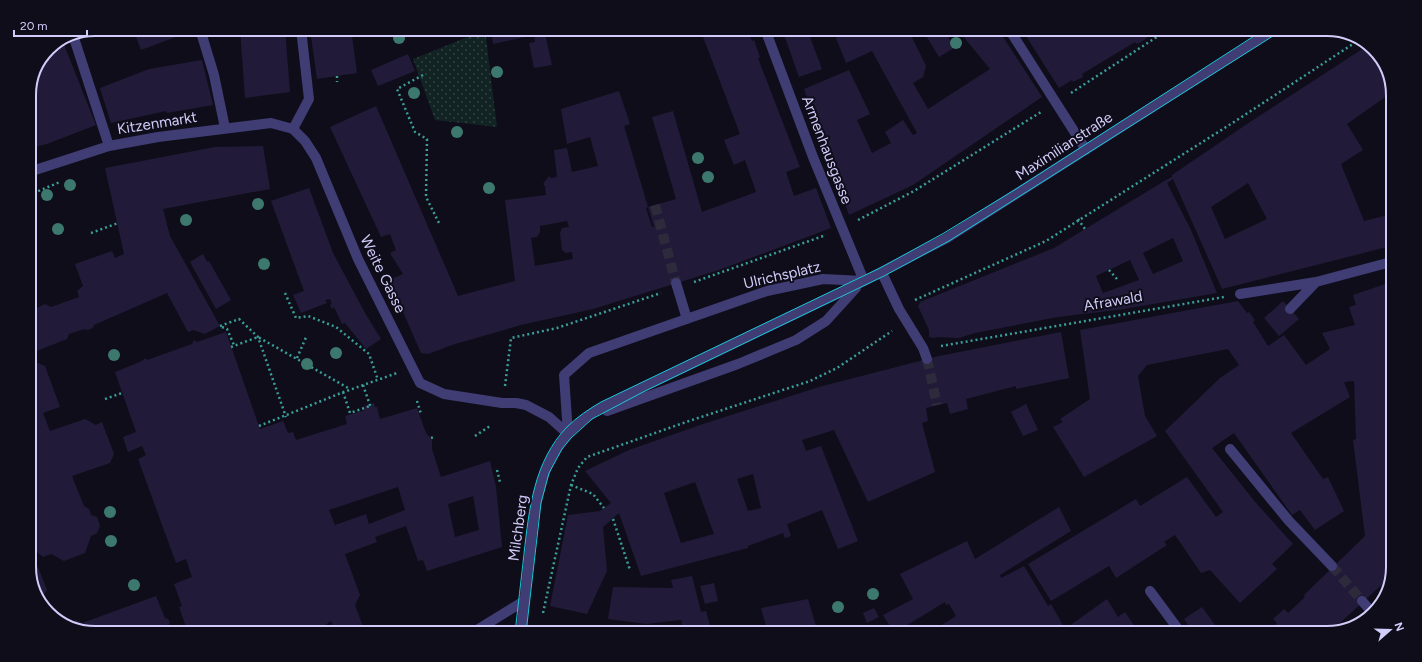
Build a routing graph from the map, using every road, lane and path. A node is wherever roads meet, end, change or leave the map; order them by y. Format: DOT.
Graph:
graph roads {
  1 [pos="202,36"];
  2 [pos="302,36"];
  3 [pos="768,36"];
  4 [pos="1013,36"];
  5 [pos="1265,36"];
  6 [pos="74,39"];
  7 [pos="1354,43"];
  8 [pos="423,75"];
  9 [pos="337,76"];
  10 [pos="337,82"];
  11 [pos="225,128"];
  12 [pos="293,129"];
  13 [pos="109,146"];
  14 [pos="1086,150"];
  15 [pos="36,170"];
  16 [pos="66,180"];
  17 [pos="36,192"];
  18 [pos="1078,219"];
  19 [pos="439,223"];
  20 [pos="118,224"];
  21 [pos="1085,230"];
  22 [pos="91,233"];
  23 [pos="1386,263"];
  24 [pos="1109,270"];
  25 [pos="882,273"];
  26 [pos="1117,279"];
  27 [pos="864,282"];
  28 [pos="1316,282"];
  29 [pos="676,283"];
  30 [pos="285,293"];
  31 [pos="1240,294"];
  32 [pos="899,309"];
  33 [pos="1290,309"];
  34 [pos="687,319"];
  35 [pos="307,335"];
  36 [pos="258,337"];
  37 [pos="923,348"];
  38 [pos="297,358"];
  39 [pos="927,358"];
  40 [pos="400,372"];
  41 [pos="378,380"];
  42 [pos="363,385"];
  43 [pos="350,389"];
  44 [pos="344,392"];
  45 [pos="122,393"];
  46 [pos="105,399"];
  47 [pos="419,408"];
  48 [pos="421,414"];
  49 [pos="286,416"];
  50 [pos="259,426"];
  51 [pos="490,426"];
  52 [pos="568,434"];
  53 [pos="474,436"];
  54 [pos="1230,449"];
  55 [pos="497,470"];
  56 [pos="500,482"];
  57 [pos="571,485"];
  58 [pos="604,508"];
  59 [pos="613,519"];
  60 [pos="1332,566"];
  61 [pos="630,570"];
  62 [pos="1150,591"];
  63 [pos="1362,600"];
  64 [pos="524,601"];
  65 [pos="1369,609"];
  66 [pos="483,626"];
  67 [pos="522,626"];
  68 [pos="541,626"];
  69 [pos="1176,626"];
  1 -- 11 [label="street"];
  2 -- 12 [label="street"];
  3 -- 27 [label="street, Armenhausgasse"];
  4 -- 14 [label="street"];
  5 -- 14 [label="street, Maximilianstraße"];
  6 -- 13 [label="street"];
  7 -- 18 [label="path"];
  8 -- 19 [label="path"];
  9 -- 10 [label="path"];
  11 -- 12 [label="street, Kitzenmarkt"];
  11 -- 13 [label="street, Kitzenmarkt"];
  12 -- 52 [label="street, Weite Gasse"];
  13 -- 15 [label="street, Kitzenmarkt"];
  14 -- 25 [label="street, Maximilianstraße"];
  16 -- 17 [label="path"];
  18 -- 21 [label="path"];
  18 -- 32 [label="path"];
  20 -- 22 [label="path"];
  23 -- 28 [label="street"];
  24 -- 26 [label="path"];
  25 -- 27 [label="street, Maximilianstraße"];
  25 -- 32 [label="street"];
  27 -- 34 [label="street, Ulrichsplatz"];
  27 -- 52 [label="street"];
  27 -- 52 [label="street"];
  28 -- 31 [label="street"];
  28 -- 33 [label="street"];
  29 -- 34 [label="street"];
  30 -- 41 [label="path"];
  31 -- 37 [label="path, Afrawald"];
  32 -- 37 [label="street"];
  32 -- 57 [label="path"];
  34 -- 52 [label="street, Ulrichsplatz"];
  35 -- 38 [label="path"];
  36 -- 36 [label="path"];
  36 -- 38 [label="path"];
  36 -- 49 [label="path"];
  37 -- 39 [label="street"];
  38 -- 43 [label="path"];
  40 -- 41 [label="path"];
  41 -- 42 [label="path"];
  42 -- 43 [label="path"];
  42 -- 44 [label="path"];
  43 -- 44 [label="path"];
  44 -- 49 [label="path"];
  45 -- 46 [label="path"];
  47 -- 48 [label="path"];
  49 -- 50 [label="path"];
  51 -- 53 [label="path"];
  52 -- 64 [label="street, Milchberg"];
  54 -- 60 [label="street"];
  55 -- 56 [label="path"];
  57 -- 58 [label="path"];
  57 -- 68 [label="path"];
  59 -- 61 [label="path"];
  62 -- 69 [label="street"];
  63 -- 65 [label="street"];
  64 -- 66 [label="street"];
  64 -- 67 [label="street, Milchberg"];
}
